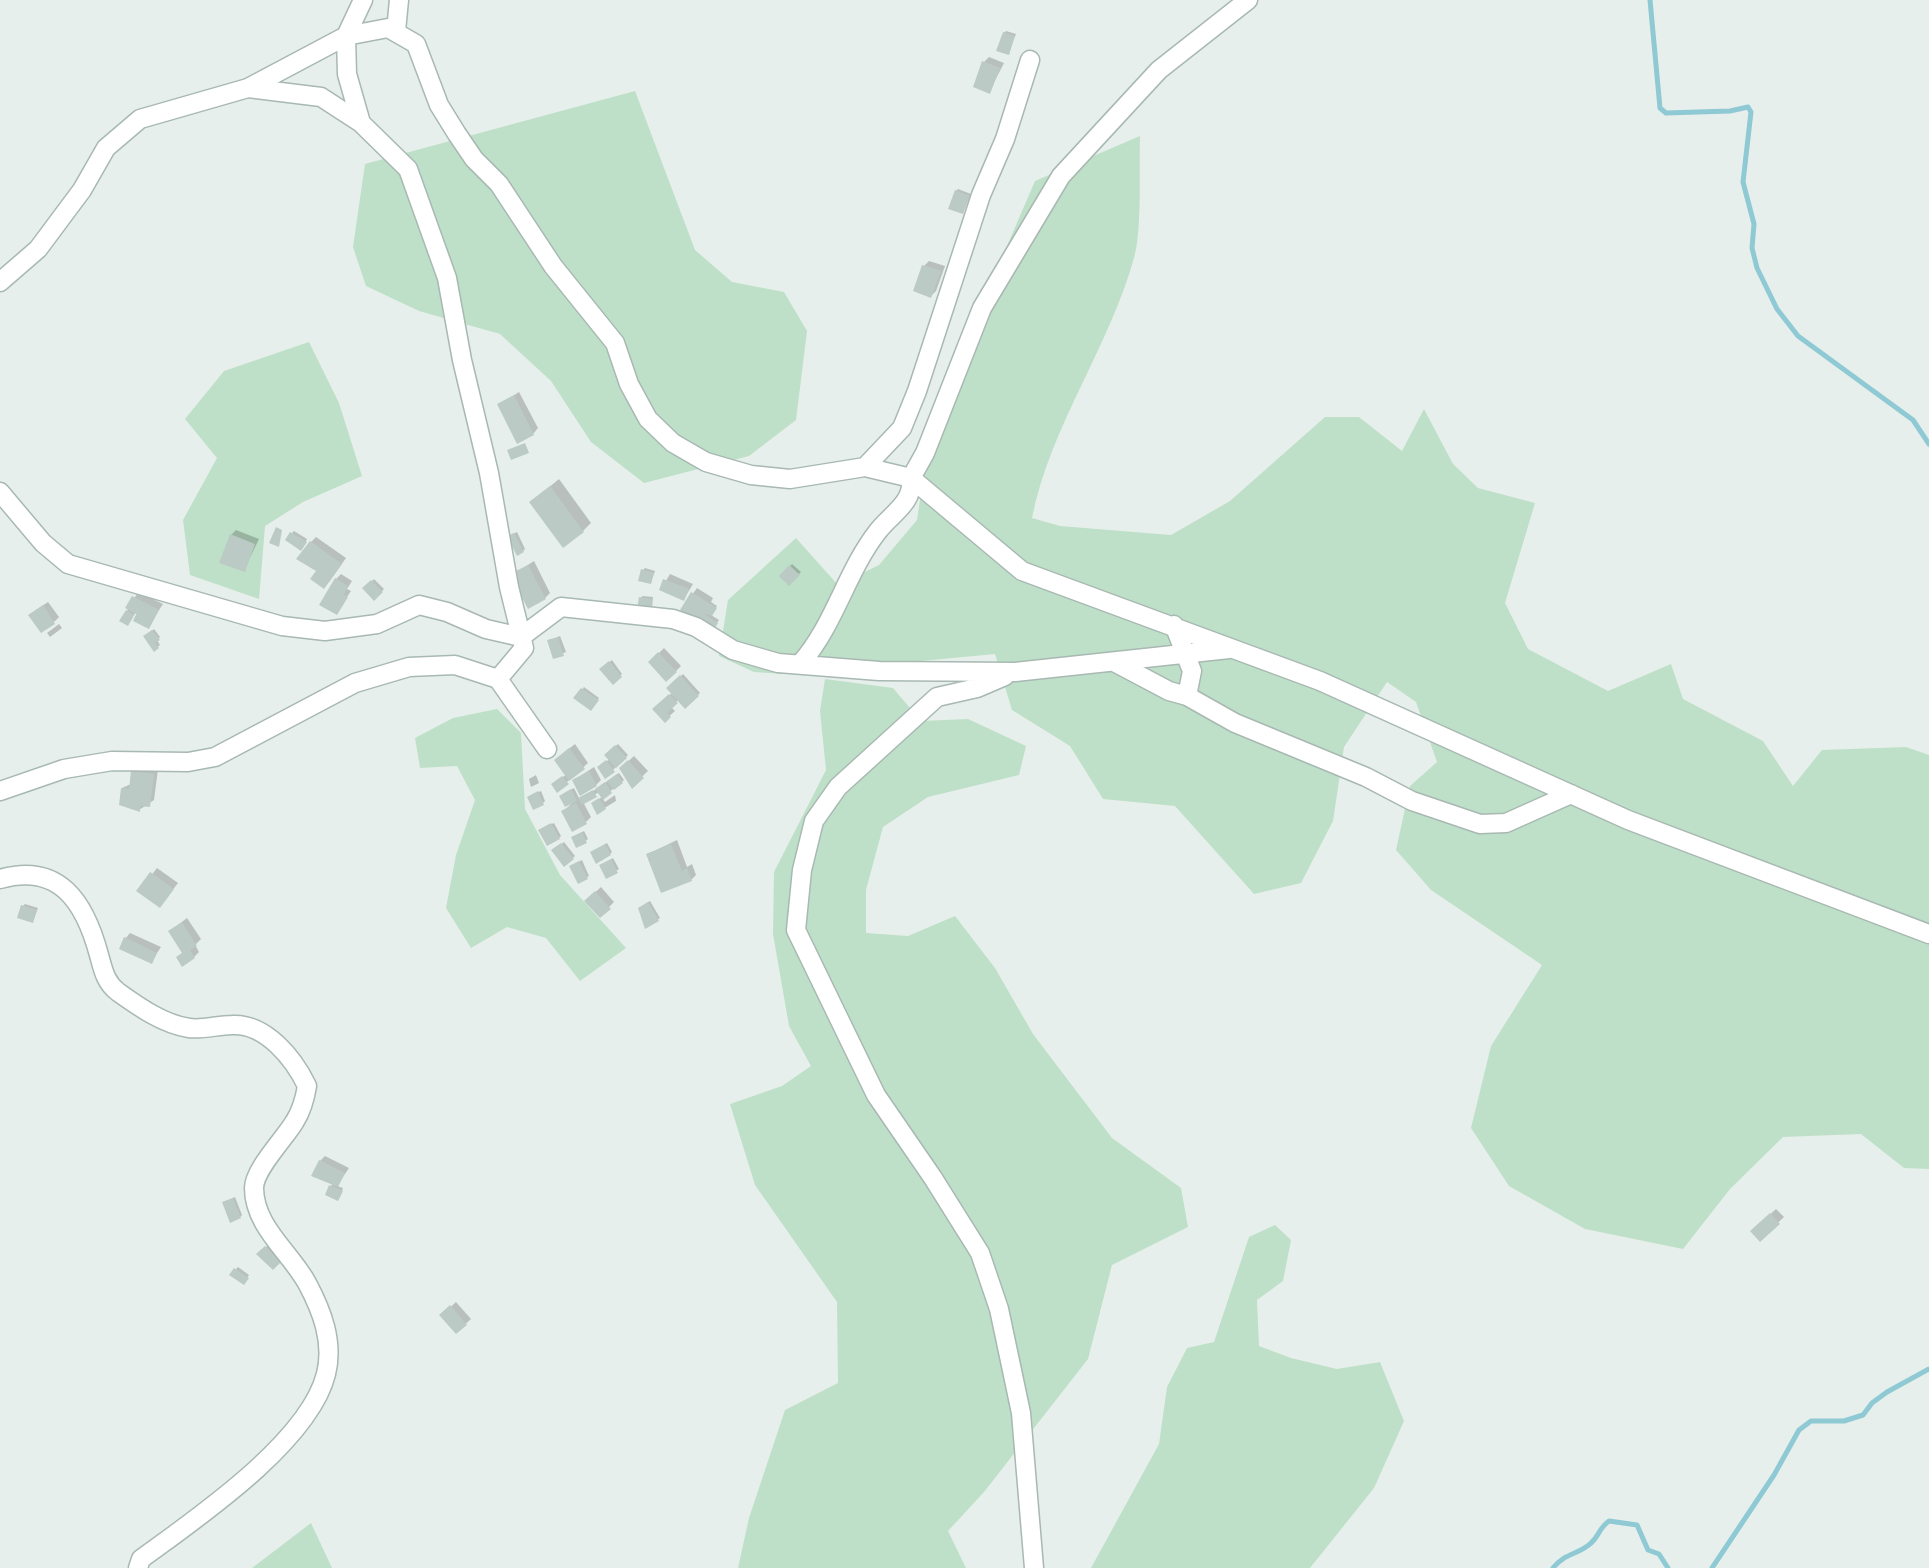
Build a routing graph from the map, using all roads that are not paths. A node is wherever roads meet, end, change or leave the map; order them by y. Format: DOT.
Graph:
graph roads {
  1 [pos="363,0"];
  2 [pos="399,0"];
  3 [pos="1248,0"];
  4 [pos="396,31"];
  5 [pos="346,36"];
  6 [pos="1030,60"];
  7 [pos="248,88"];
  8 [pos="361,123"];
  9 [pos="0,282"];
  10 [pos="865,467"];
  11 [pos="911,478"];
  12 [pos="0,492"];
  13 [pos="1174,625"];
  14 [pos="522,637"];
  15 [pos="1233,648"];
  16 [pos="1183,655"];
  17 [pos="801,663"];
  18 [pos="1115,663"];
  19 [pos="1015,672"];
  20 [pos="498,679"];
  21 [pos="1187,696"];
  22 [pos="547,749"];
  23 [pos="0,791"];
  24 [pos="1571,794"];
  25 [pos="0,879"];
  26 [pos="1910,929"];
  27 [pos="1929,934"];
  28 [pos="1929,944"];
  29 [pos="138,1568"];
  30 [pos="1034,1568"];
  1 -- 5 [label="street"];
  2 -- 4 [label="street"];
  3 -- 11 [label="street"];
  4 -- 5 [label="street"];
  4 -- 10 [label="street"];
  5 -- 7 [label="street"];
  5 -- 8 [label="street"];
  6 -- 10 [label="street"];
  7 -- 8 [label="street"];
  7 -- 9 [label="street"];
  8 -- 14 [label="street"];
  10 -- 11 [label="street"];
  11 -- 13 [label="street"];
  11 -- 17 [label="street"];
  12 -- 14 [label="street"];
  13 -- 15 [label="street"];
  13 -- 16 [label="street"];
  14 -- 17 [label="street"];
  14 -- 20 [label="street"];
  15 -- 16 [label="street"];
  15 -- 24 [label="street"];
  16 -- 18 [label="street"];
  16 -- 21 [label="street"];
  17 -- 19 [label="street"];
  18 -- 19 [label="street"];
  18 -- 21 [label="street"];
  19 -- 30 [label="street"];
  20 -- 22 [label="street"];
  20 -- 23 [label="street"];
  21 -- 24 [label="street"];
  24 -- 26 [label="street"];
  25 -- 29 [label="street"];
  26 -- 27 [label="street"];
  26 -- 28 [label="street"];
}
